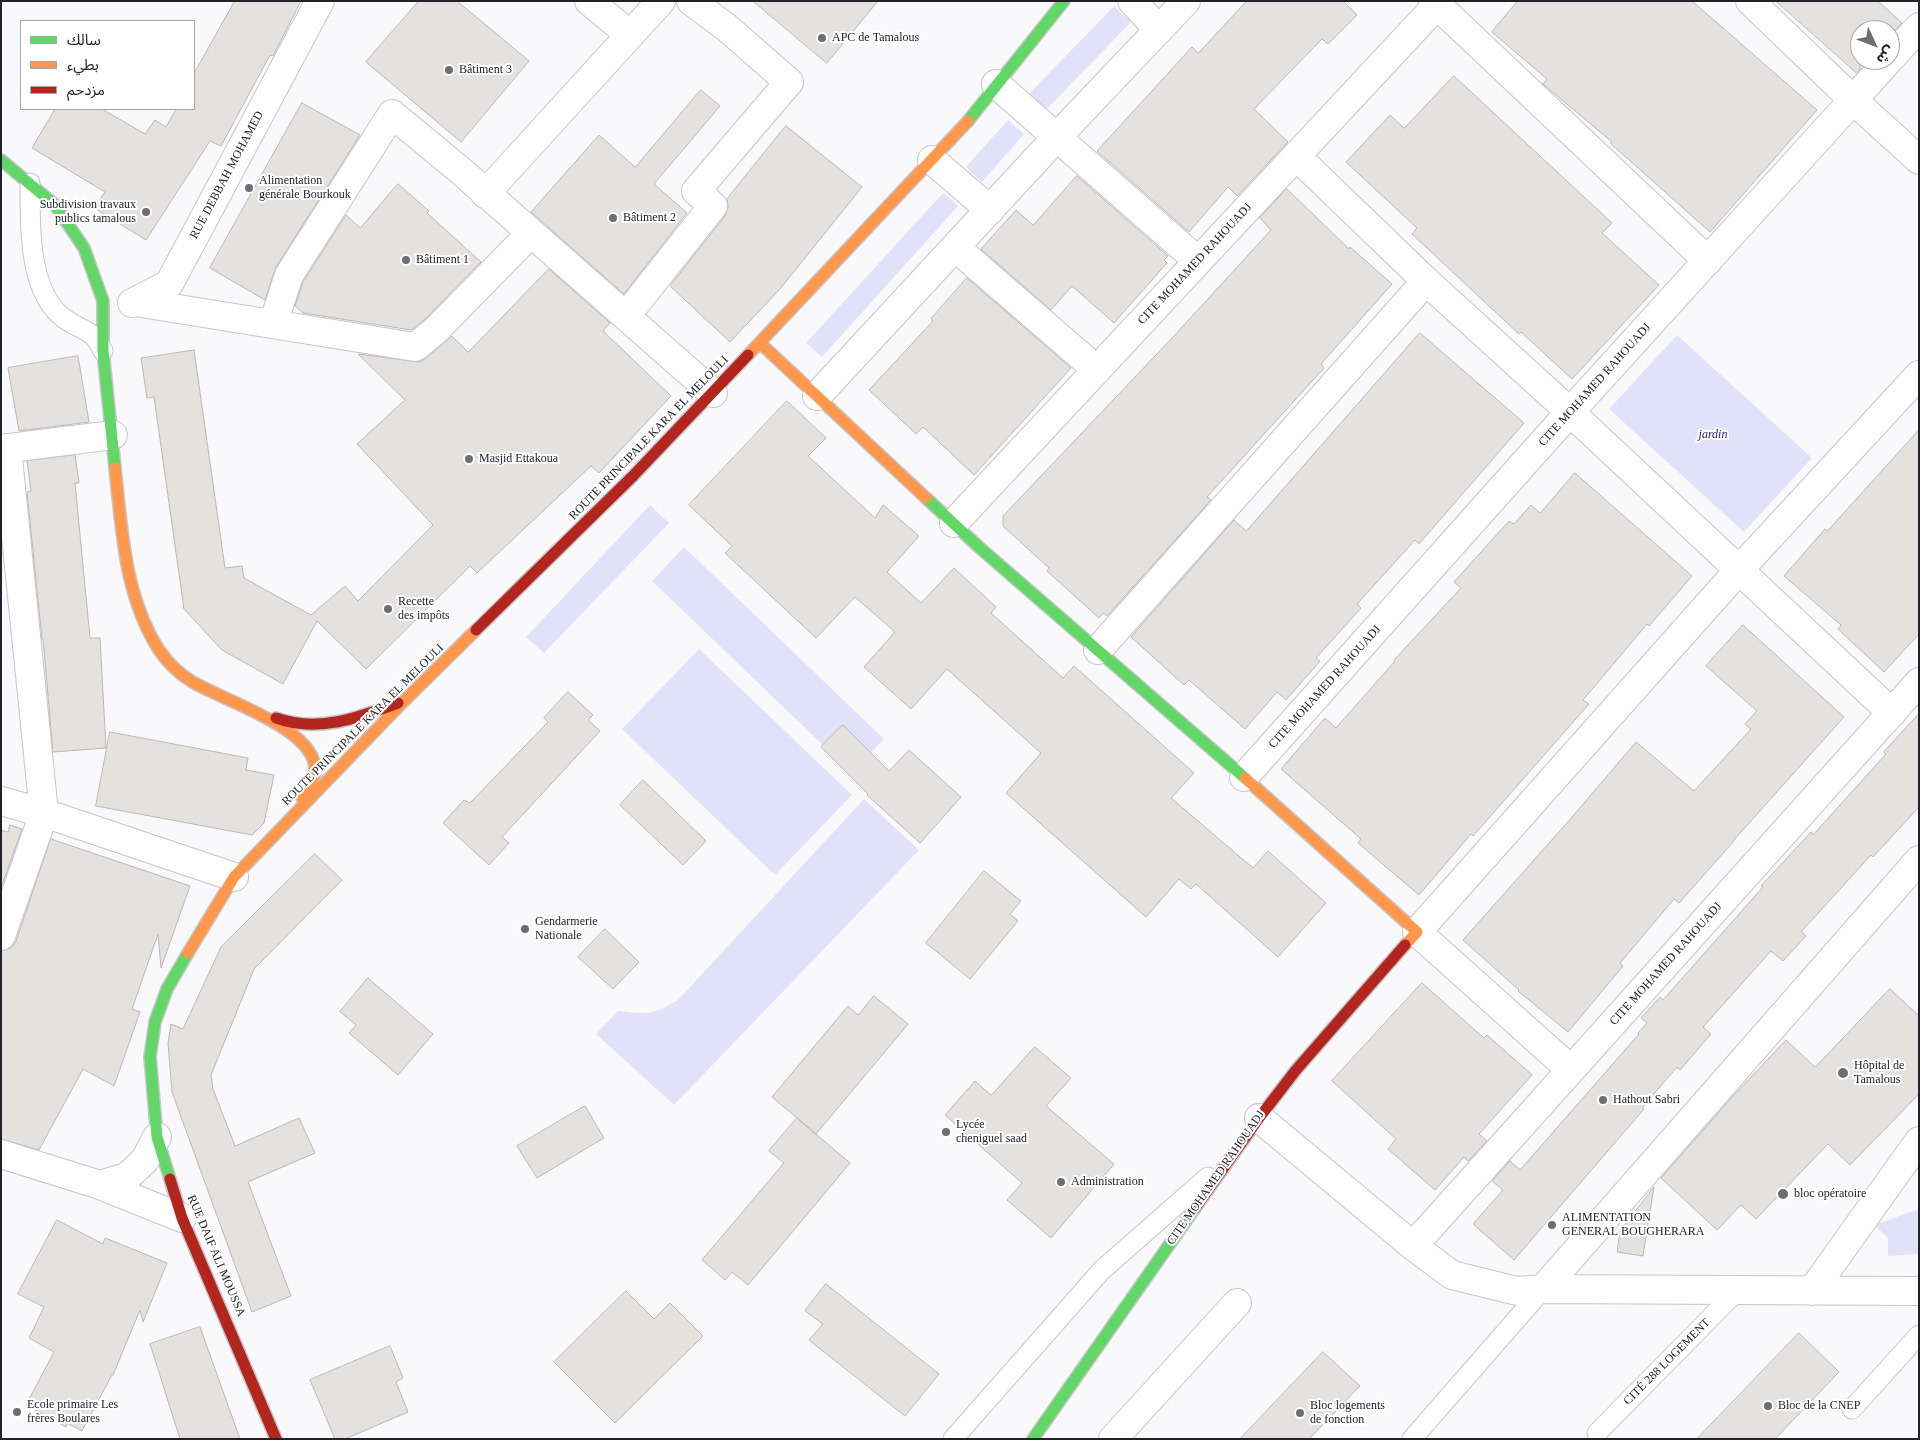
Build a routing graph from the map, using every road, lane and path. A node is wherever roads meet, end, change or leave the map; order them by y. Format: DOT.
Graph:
graph roads {
  1 [pos="320,1"];
  2 [pos="589,1"];
  3 [pos="660,1"];
  4 [pos="691,1"];
  5 [pos="1064,1"];
  6 [pos="1132,1"];
  7 [pos="1186,1"];
  8 [pos="1750,1"];
  9 [pos="1435,3"];
  10 [pos="1919,27"];
  11 [pos="1159,30"];
  12 [pos="630,35"];
  13 [pos="1900,49"];
  14 [pos="1881,70"];
  15 [pos="996,84"];
  16 [pos="1853,100"];
  17 [pos="1056,138"];
  18 [pos="1296,156"];
  19 [pos="1,160"];
  20 [pos="932,160"];
  21 [pos="1919,160"];
  22 [pos="30,182"];
  23 [pos="485,194"];
  24 [pos="56,205"];
  25 [pos="990,210"];
  26 [pos="31,221"];
  27 [pos="530,234"];
  28 [pos="955,247"];
  29 [pos="1198,261"];
  30 [pos="1708,261"];
  31 [pos="1426,281"];
  32 [pos="135,302"];
  33 [pos="103,316"];
  34 [pos="626,316"];
  35 [pos="273,324"];
  36 [pos="78,326"];
  37 [pos="760,343"];
  38 [pos="103,352"];
  39 [pos="1097,370"];
  40 [pos="1919,375"];
  41 [pos="713,393"];
  42 [pos="817,396"];
  43 [pos="1570,412"];
  44 [pos="113,435"];
  45 [pos="4,448"];
  46 [pos="954,523"];
  47 [pos="1738,571"];
  48 [pos="1098,650"];
  49 [pos="1919,682"];
  50 [pos="403,702"];
  51 [pos="1892,713"];
  52 [pos="262,715"];
  53 [pos="1244,777"];
  54 [pos="1,801"];
  55 [pos="44,814"];
  56 [pos="280,829"];
  57 [pos="1919,860"];
  58 [pos="234,877"];
  59 [pos="1417,932"];
  60 [pos="1,936"];
  61 [pos="1570,1070"];
  62 [pos="1259,1118"];
  63 [pos="157,1136"];
  64 [pos="1914,1150"];
  65 [pos="1,1154"];
  66 [pos="1231,1156"];
  67 [pos="100,1185"];
  68 [pos="182,1218"];
  69 [pos="1413,1246"];
  70 [pos="1542,1289"];
  71 [pos="1737,1291"];
  72 [pos="1812,1291"];
  73 [pos="1919,1291"];
  74 [pos="1237,1304"];
  75 [pos="1919,1335"];
  76 [pos="1852,1409"];
  77 [pos="1597,1433"];
  78 [pos="276,1439"];
  79 [pos="953,1439"];
  80 [pos="1033,1439"];
  81 [pos="1113,1439"];
  82 [pos="1412,1439"];
  1 -- 32 [label="street, RUE DEBBAH MOHAMED"];
  2 -- 12 [label="street"];
  3 -- 12 [label="street"];
  4 -- 34 [label="street"];
  5 -- 15 [label="street, ROUTE PRINCIPALE KARA EL MELOULI"];
  6 -- 11 [label="street"];
  7 -- 11 [label="street"];
  8 -- 16 [label="street"];
  9 -- 18 [label="street, CITE MOHAMED RAHOUADJ"];
  9 -- 30 [label="street"];
  10 -- 13 [label="street, CITE MOHAMED RAHOUADJ"];
  11 -- 17 [label="street"];
  12 -- 23 [label="street"];
  14 -- 16 [label="street, CITE MOHAMED RAHOUADJ"];
  15 -- 17 [label="street"];
  15 -- 20 [label="street, ROUTE PRINCIPALE KARA EL MELOULI"];
  16 -- 21 [label="street"];
  16 -- 30 [label="street, CITE MOHAMED RAHOUADJ"];
  17 -- 25 [label="street"];
  17 -- 29 [label="street"];
  18 -- 29 [label="street, CITE MOHAMED RAHOUADJ"];
  18 -- 31 [label="street"];
  19 -- 22 [label="street"];
  20 -- 25 [label="street"];
  20 -- 37 [label="street, ROUTE PRINCIPALE KARA EL MELOULI"];
  22 -- 24 [label="street"];
  22 -- 26 [label="lane"];
  23 -- 27 [label="street"];
  23 -- 35 [label="street"];
  24 -- 26 [label="lane"];
  24 -- 33 [label="street"];
  25 -- 28 [label="street"];
  26 -- 36 [label="lane"];
  27 -- 34 [label="street"];
  27 -- 35 [label="street"];
  28 -- 39 [label="street"];
  28 -- 42 [label="street"];
  29 -- 39 [label="street, CITE MOHAMED RAHOUADJ"];
  30 -- 43 [label="street, CITE MOHAMED RAHOUADJ"];
  31 -- 43 [label="street"];
  31 -- 48 [label="street"];
  32 -- 33 [label="street, RUE DEBBAH MOHAMED"];
  32 -- 35 [label="street"];
  33 -- 36 [label="lane"];
  33 -- 38 [label="street"];
  34 -- 41 [label="street"];
  36 -- 38 [label="lane"];
  37 -- 41 [label="street, ROUTE PRINCIPALE KARA EL MELOULI"];
  37 -- 42 [label="street"];
  38 -- 44 [label="street"];
  39 -- 46 [label="street, CITE MOHAMED RAHOUADJ"];
  40 -- 47 [label="street, CITE MOHAMED RAHOUADJ"];
  41 -- 50 [label="street, ROUTE PRINCIPALE KARA EL MELOULI"];
  42 -- 46 [label="street"];
  43 -- 47 [label="street"];
  43 -- 53 [label="street, CITE MOHAMED RAHOUADJ"];
  44 -- 45 [label="street"];
  44 -- 52 [label="street"];
  45 -- 55 [label="street"];
  46 -- 48 [label="street"];
  47 -- 51 [label="street"];
  47 -- 59 [label="street, CITE MOHAMED RAHOUADJ"];
  48 -- 53 [label="street"];
  49 -- 51 [label="street, CITE MOHAMED RAHOUADJ"];
  50 -- 52 [label="street"];
  50 -- 56 [label="street, ROUTE PRINCIPALE KARA EL MELOULI"];
  51 -- 61 [label="street, CITE MOHAMED RAHOUADJ"];
  52 -- 56 [label="street"];
  53 -- 59 [label="street"];
  54 -- 55 [label="street"];
  55 -- 58 [label="street"];
  55 -- 60 [label="street"];
  56 -- 58 [label="street, ROUTE PRINCIPALE KARA EL MELOULI"];
  57 -- 70 [label="street"];
  58 -- 63 [label="street, RUE DAIF ALI MOUSSA"];
  59 -- 61 [label="street"];
  59 -- 62 [label="street, CITE MOHAMED RAHOUADJ"];
  61 -- 69 [label="street, CITE MOHAMED RAHOUADJ"];
  62 -- 66 [label="street, CITE MOHAMED RAHOUADJ"];
  62 -- 69 [label="street"];
  63 -- 67 [label="street"];
  63 -- 68 [label="street, RUE DAIF ALI MOUSSA"];
  64 -- 72 [label="street"];
  65 -- 67 [label="street"];
  66 -- 79 [label="lane"];
  66 -- 80 [label="street, CITE MOHAMED RAHOUADJ"];
  67 -- 68 [label="street"];
  68 -- 78 [label="street, RUE DAIF ALI MOUSSA"];
  69 -- 70 [label="street"];
  70 -- 71 [label="street"];
  70 -- 82 [label="lane"];
  71 -- 72 [label="street"];
  71 -- 77 [label="lane, CITÉ 288 LOGEMENT"];
  72 -- 73 [label="street"];
  74 -- 81 [label="street"];
  75 -- 76 [label="lane"];
}
